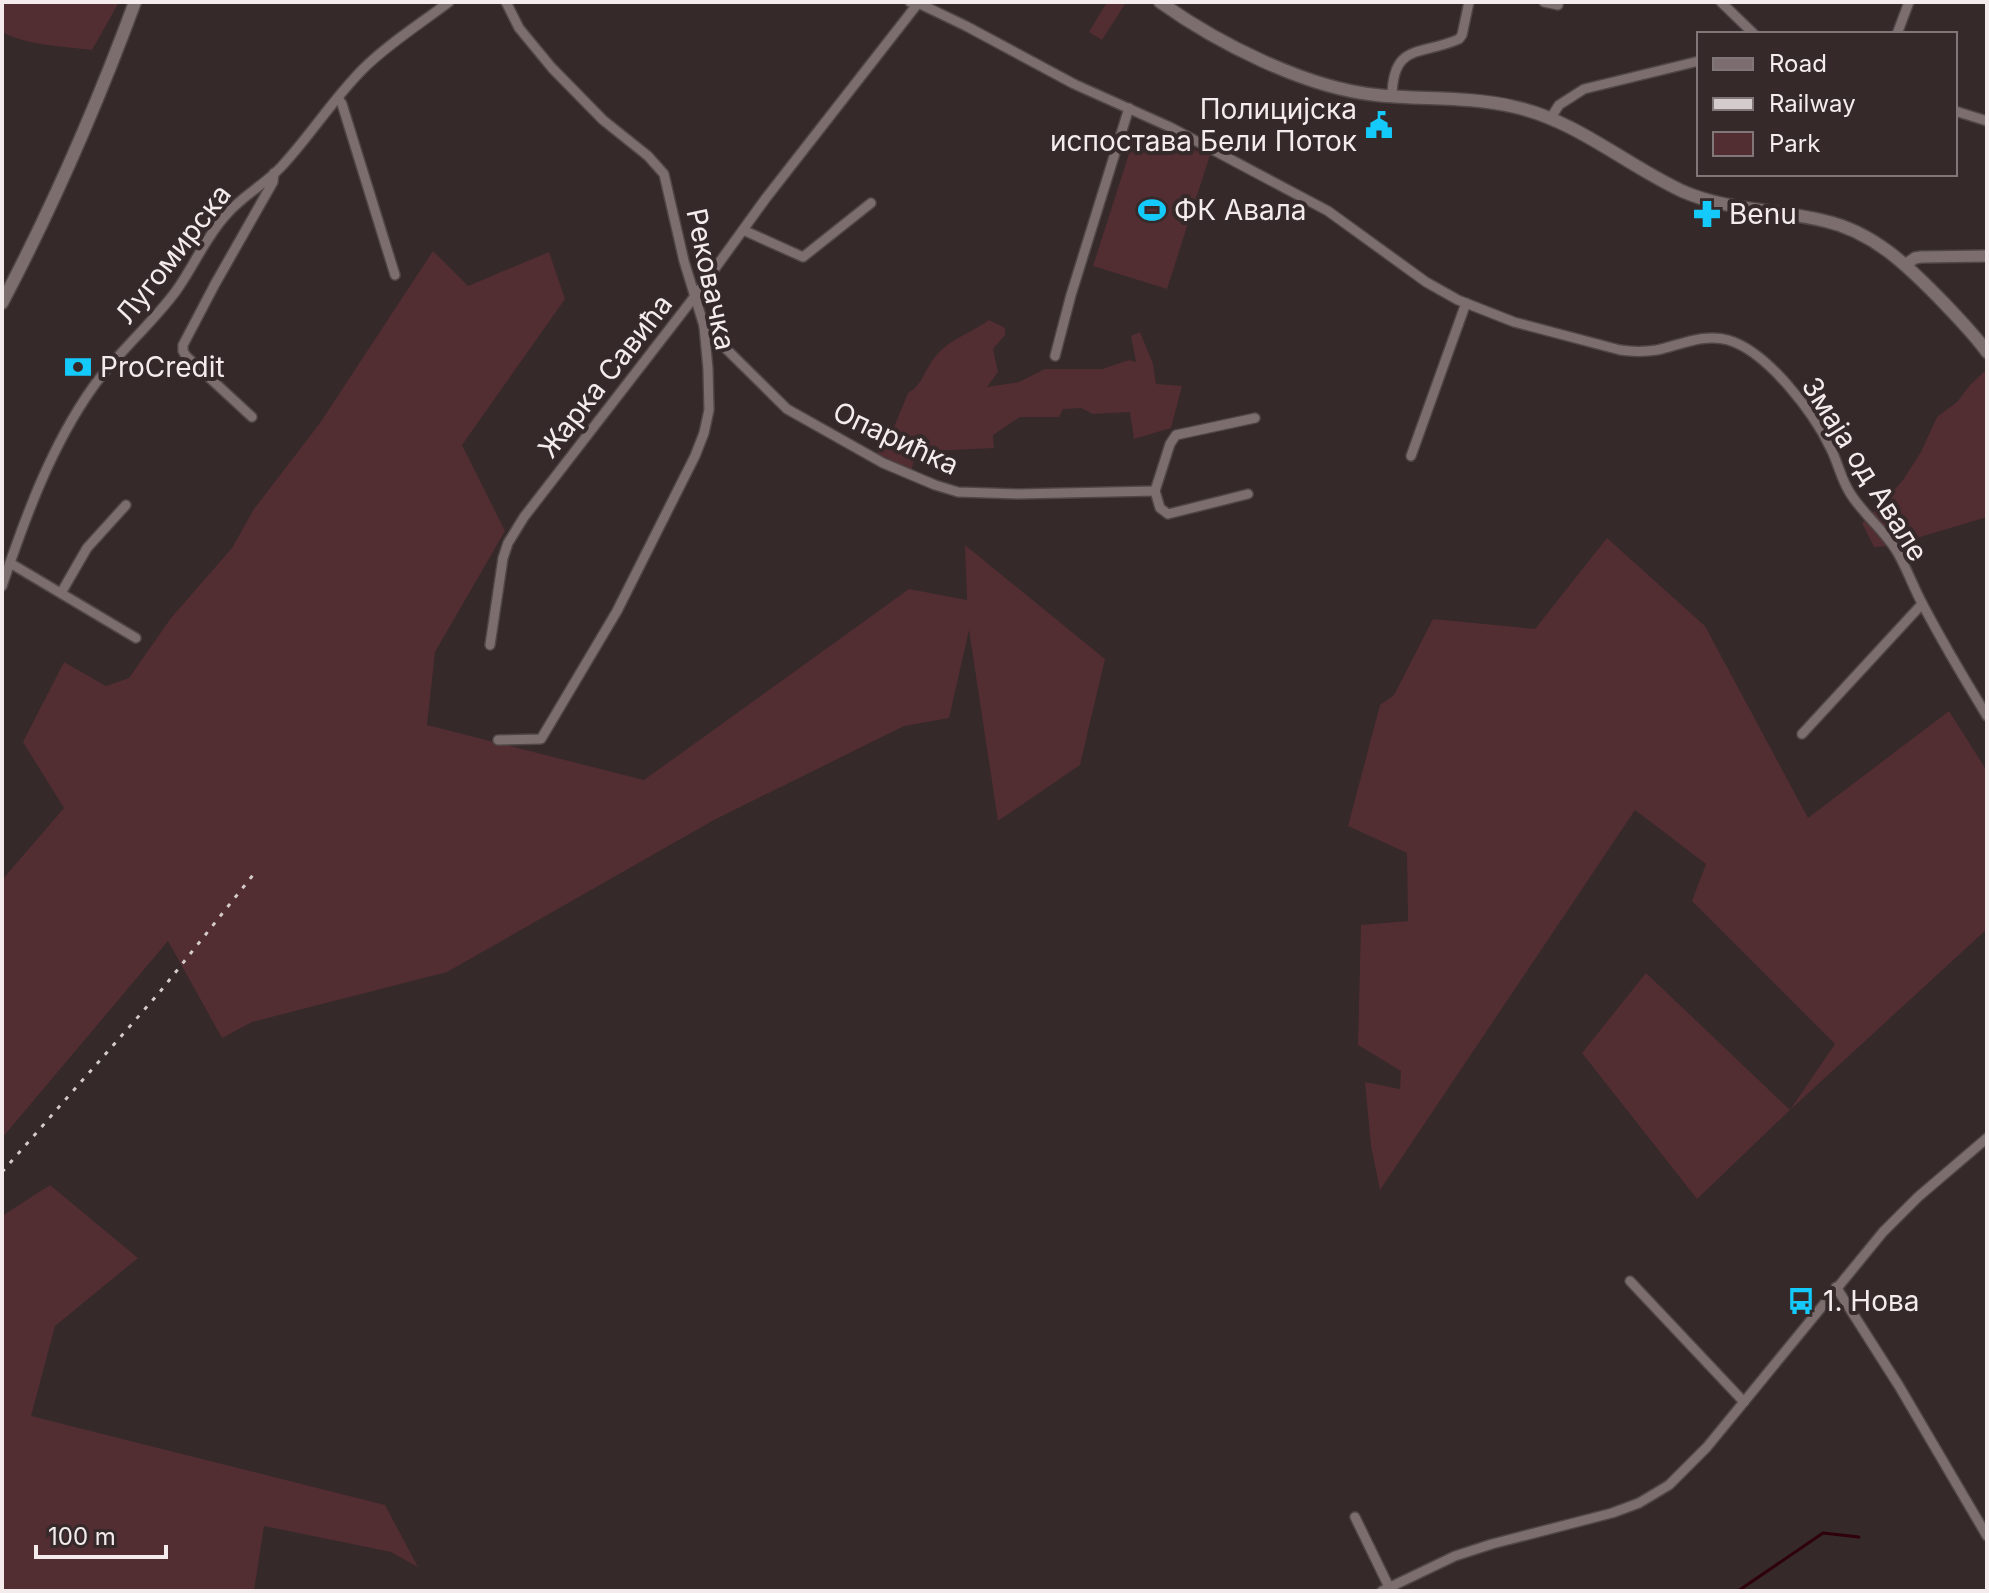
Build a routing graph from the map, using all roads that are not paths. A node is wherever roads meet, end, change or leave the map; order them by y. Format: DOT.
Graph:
graph roads {
  1 [pos="135,2"];
  2 [pos="449,2"];
  3 [pos="506,2"];
  4 [pos="916,2"];
  5 [pos="1160,2"];
  6 [pos="1469,2"];
  7 [pos="1544,2"];
  8 [pos="1721,2"];
  9 [pos="1909,2"];
  10 [pos="1558,5"];
  11 [pos="1752,32"];
  12 [pos="1898,32"];
  13 [pos="1697,61"];
  14 [pos="1392,96"];
  15 [pos="338,98"];
  16 [pos="1129,108"];
  17 [pos="1957,112"];
  18 [pos="1550,119"];
  19 [pos="1987,121"];
  20 [pos="274,173"];
  21 [pos="871,203"];
  22 [pos="743,230"];
  23 [pos="1987,256"];
  24 [pos="1905,265"];
  25 [pos="395,275"];
  26 [pos="695,296"];
  27 [pos="2,303"];
  28 [pos="1466,303"];
  29 [pos="704,326"];
  30 [pos="1987,352"];
  31 [pos="1055,356"];
  32 [pos="252,417"];
  33 [pos="1255,418"];
  34 [pos="1411,456"];
  35 [pos="1155,491"];
  36 [pos="1248,494"];
  37 [pos="126,505"];
  38 [pos="10,563"];
  39 [pos="2,586"];
  40 [pos="61,593"];
  41 [pos="1922,604"];
  42 [pos="136,638"];
  43 [pos="490,645"];
  44 [pos="1987,716"];
  45 [pos="1802,734"];
  46 [pos="498,740"];
  47 [pos="1987,1138"];
  48 [pos="1630,1281"];
  49 [pos="1836,1287"];
  50 [pos="1744,1402"];
  51 [pos="1355,1517"];
  52 [pos="1983,1520"];
  53 [pos="1987,1536"];
  54 [pos="1393,1588"];
  1 -- 27 [label="main road"];
  2 -- 15 [label="street, Лугомирска"];
  3 -- 26 [label="street, Рековачка"];
  4 -- 16 [label="street, Змаја од Авале"];
  4 -- 22 [label="street, Жарка Савића"];
  5 -- 14 [label="main road"];
  6 -- 14 [label="street"];
  7 -- 10 [label="street"];
  8 -- 11 [label="street"];
  9 -- 12 [label="street"];
  13 -- 18 [label="street"];
  14 -- 18 [label="main road"];
  15 -- 20 [label="street, Лугомирска"];
  15 -- 25 [label="street"];
  16 -- 28 [label="street, Змаја од Авале"];
  16 -- 31 [label="street"];
  17 -- 19 [label="street"];
  18 -- 24 [label="main road"];
  20 -- 32 [label="street"];
  20 -- 38 [label="street, Лугомирска"];
  21 -- 22 [label="street"];
  22 -- 26 [label="street, Жарка Савића"];
  23 -- 24 [label="street"];
  24 -- 30 [label="main road"];
  26 -- 29 [label="street, Рековачка"];
  26 -- 43 [label="street, Жарка Савића"];
  28 -- 34 [label="street"];
  28 -- 41 [label="street, Змаја од Авале"];
  29 -- 35 [label="street, Опарићка"];
  29 -- 46 [label="street, Рековачка"];
  33 -- 35 [label="street"];
  35 -- 36 [label="street"];
  37 -- 40 [label="street"];
  38 -- 39 [label="street, Лугомирска"];
  38 -- 40 [label="street"];
  40 -- 42 [label="street"];
  41 -- 44 [label="street, Змаја од Авале"];
  41 -- 45 [label="street"];
  47 -- 49 [label="street"];
  48 -- 50 [label="street"];
  49 -- 50 [label="street"];
  49 -- 52 [label="street"];
  50 -- 54 [label="street"];
  51 -- 54 [label="street"];
  52 -- 53 [label="street"];
}
